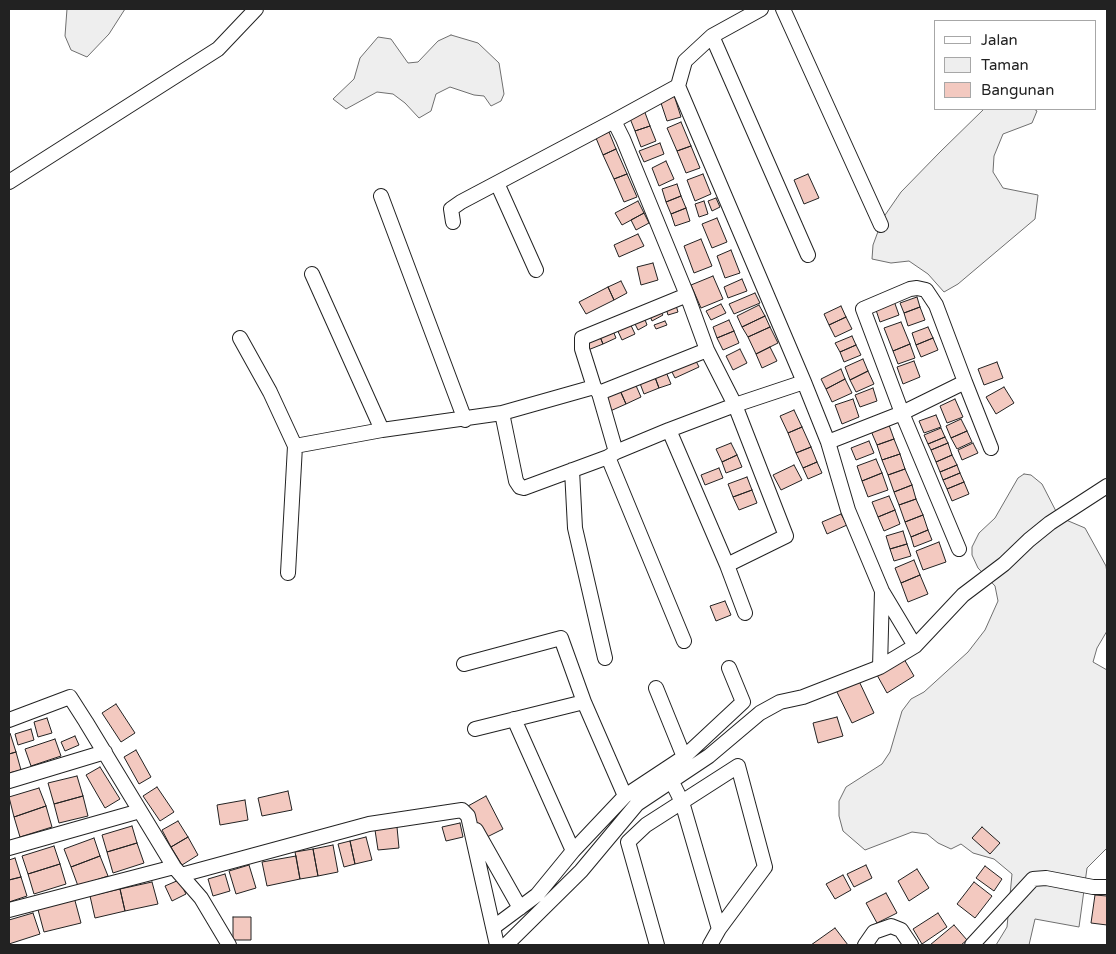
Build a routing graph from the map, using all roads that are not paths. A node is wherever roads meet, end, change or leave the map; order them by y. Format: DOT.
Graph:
graph roads {
  1 [pos="256,9"];
  2 [pos="761,9"];
  3 [pos="783,9"];
  4 [pos="712,36"];
  5 [pos="678,86"];
  6 [pos="614,121"];
  7 [pos="9,182"];
  8 [pos="497,183"];
  9 [pos="381,196"];
  10 [pos="453,222"];
  11 [pos="881,224"];
  12 [pos="808,255"];
  13 [pos="536,270"];
  14 [pos="312,274"];
  15 [pos="688,294"];
  16 [pos="240,338"];
  17 [pos="707,350"];
  18 [pos="804,382"];
  19 [pos="965,382"];
  20 [pos="597,390"];
  21 [pos="735,405"];
  22 [pos="902,412"];
  23 [pos="502,413"];
  24 [pos="465,420"];
  25 [pos="382,430"];
  26 [pos="669,430"];
  27 [pos="828,442"];
  28 [pos="295,446"];
  29 [pos="991,448"];
  30 [pos="612,454"];
  31 [pos="572,470"];
  32 [pos="1107,486"];
  33 [pos="959,549"];
  34 [pos="727,565"];
  35 [pos="288,573"];
  36 [pos="882,591"];
  37 [pos="745,613"];
  38 [pos="684,641"];
  39 [pos="915,646"];
  40 [pos="605,658"];
  41 [pos="464,664"];
  42 [pos="880,667"];
  43 [pos="729,668"];
  44 [pos="656,688"];
  45 [pos="584,702"];
  46 [pos="9,720"];
  47 [pos="514,720"];
  48 [pos="475,729"];
  49 [pos="105,752"];
  50 [pos="684,757"];
  51 [pos="9,781"];
  52 [pos="672,782"];
  53 [pos="625,796"];
  54 [pos="682,802"];
  55 [pos="140,811"];
  56 [pos="468,816"];
  57 [pos="9,848"];
  58 [pos="573,851"];
  59 [pos="178,871"];
  60 [pos="1107,886"];
  61 [pos="520,908"];
  62 [pos="9,910"];
  63 [pos="494,927"];
  64 [pos="719,930"];
  65 [pos="229,945"];
  66 [pos="497,945"];
  67 [pos="506,945"];
  68 [pos="656,945"];
  69 [pos="710,945"];
  70 [pos="865,945"];
  71 [pos="911,945"];
  72 [pos="972,945"];
  1 -- 7 [label="street"];
  2 -- 4 [label="street"];
  3 -- 11 [label="street"];
  4 -- 5 [label="street"];
  4 -- 12 [label="street"];
  5 -- 6 [label="street"];
  5 -- 18 [label="street"];
  6 -- 8 [label="street"];
  6 -- 15 [label="street"];
  8 -- 10 [label="street"];
  8 -- 13 [label="street"];
  9 -- 24 [label="street"];
  14 -- 25 [label="street"];
  15 -- 17 [label="street"];
  15 -- 20 [label="street"];
  16 -- 28 [label="street"];
  17 -- 20 [label="street"];
  17 -- 21 [label="street"];
  18 -- 21 [label="street"];
  18 -- 27 [label="street"];
  19 -- 22 [label="street"];
  19 -- 22 [label="street"];
  19 -- 29 [label="street"];
  20 -- 23 [label="street"];
  20 -- 30 [label="street"];
  21 -- 26 [label="street"];
  21 -- 34 [label="street"];
  22 -- 27 [label="street"];
  22 -- 33 [label="street"];
  23 -- 24 [label="street"];
  23 -- 31 [label="street"];
  24 -- 25 [label="street"];
  25 -- 28 [label="street"];
  26 -- 30 [label="street"];
  26 -- 34 [label="street"];
  27 -- 36 [label="street"];
  28 -- 35 [label="street"];
  30 -- 31 [label="street"];
  30 -- 38 [label="street"];
  31 -- 40 [label="street"];
  32 -- 39 [label="street"];
  34 -- 37 [label="street"];
  36 -- 39 [label="street"];
  36 -- 42 [label="street"];
  39 -- 42 [label="street"];
  41 -- 45 [label="street"];
  42 -- 52 [label="street"];
  43 -- 50 [label="street"];
  44 -- 50 [label="street"];
  45 -- 47 [label="street"];
  45 -- 53 [label="street"];
  46 -- 49 [label="street"];
  47 -- 48 [label="street"];
  47 -- 58 [label="street"];
  49 -- 51 [label="street"];
  49 -- 55 [label="street"];
  50 -- 53 [label="street"];
  52 -- 54 [label="street"];
  52 -- 67 [label="street"];
  53 -- 58 [label="street"];
  54 -- 64 [label="street"];
  54 -- 64 [label="street"];
  54 -- 68 [label="street"];
  55 -- 57 [label="street"];
  55 -- 59 [label="street"];
  56 -- 59 [label="street"];
  56 -- 61 [label="street"];
  56 -- 63 [label="street"];
  58 -- 61 [label="street"];
  59 -- 62 [label="street"];
  59 -- 65 [label="street"];
  60 -- 72 [label="street"];
  61 -- 63 [label="street"];
  63 -- 66 [label="street"];
  64 -- 69 [label="street"];
  70 -- 71 [label="street"];
}
